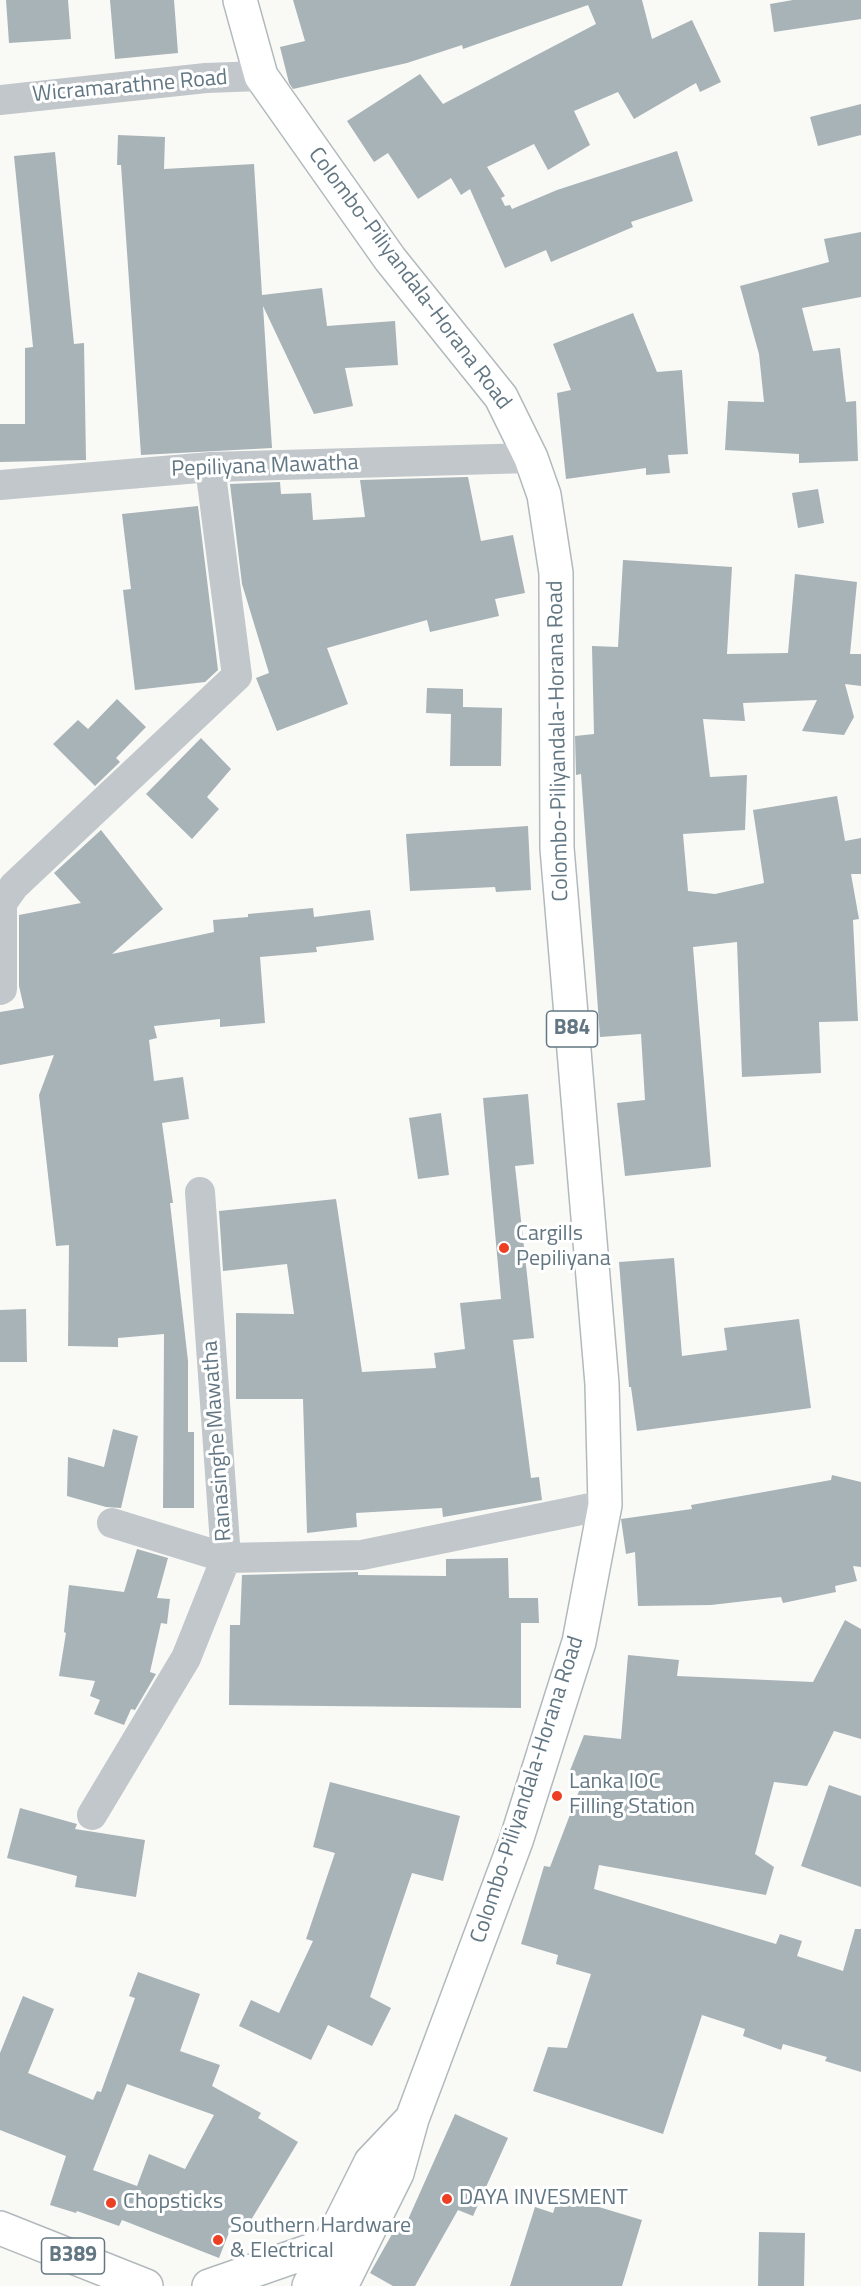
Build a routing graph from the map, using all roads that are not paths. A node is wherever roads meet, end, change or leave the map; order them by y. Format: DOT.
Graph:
graph roads {
  1 [pos="240,0"];
  2 [pos="261,76"];
  3 [pos="0,100"];
  4 [pos="531,458"];
  5 [pos="210,467"];
  6 [pos="0,485"];
  7 [pos="0,990"];
  8 [pos="200,1192"];
  9 [pos="605,1505"];
  10 [pos="112,1523"];
  11 [pos="226,1558"];
  12 [pos="93,1815"];
  13 [pos="0,2228"];
  14 [pos="344,2246"];
  15 [pos="146,2286"];
  16 [pos="208,2286"];
  17 [pos="309,2286"];
  18 [pos="341,2286"];
  19 [pos="358,2286"];
  1 -- 2 [label="main road, Colombo-Piliyandala-Horana Road / B84"];
  2 -- 3 [label="street, Wicramarathne Road"];
  2 -- 4 [label="main road, Colombo-Piliyandala-Horana Road / B84"];
  4 -- 5 [label="street, Pepiliyana Mawatha"];
  4 -- 9 [label="main road, Colombo-Piliyandala-Horana Road / B84"];
  5 -- 6 [label="street, Pepiliyana Mawatha"];
  5 -- 7 [label="street"];
  8 -- 11 [label="street, Ranasinghe Mawatha"];
  9 -- 11 [label="street, Ranasinghe Mawatha"];
  9 -- 14 [label="main road, Colombo-Piliyandala-Horana Road / B84"];
  10 -- 11 [label="street"];
  11 -- 12 [label="street"];
  13 -- 15 [label="main road, B389"];
  14 -- 16 [label="main road"];
  14 -- 17 [label="main road, Colombo-Piliyandala-Horana Road / B84"];
  14 -- 18 [label="main road, Colombo-Piliyandala-Horana Road / B84"];
  14 -- 19 [label="main road"];
}
